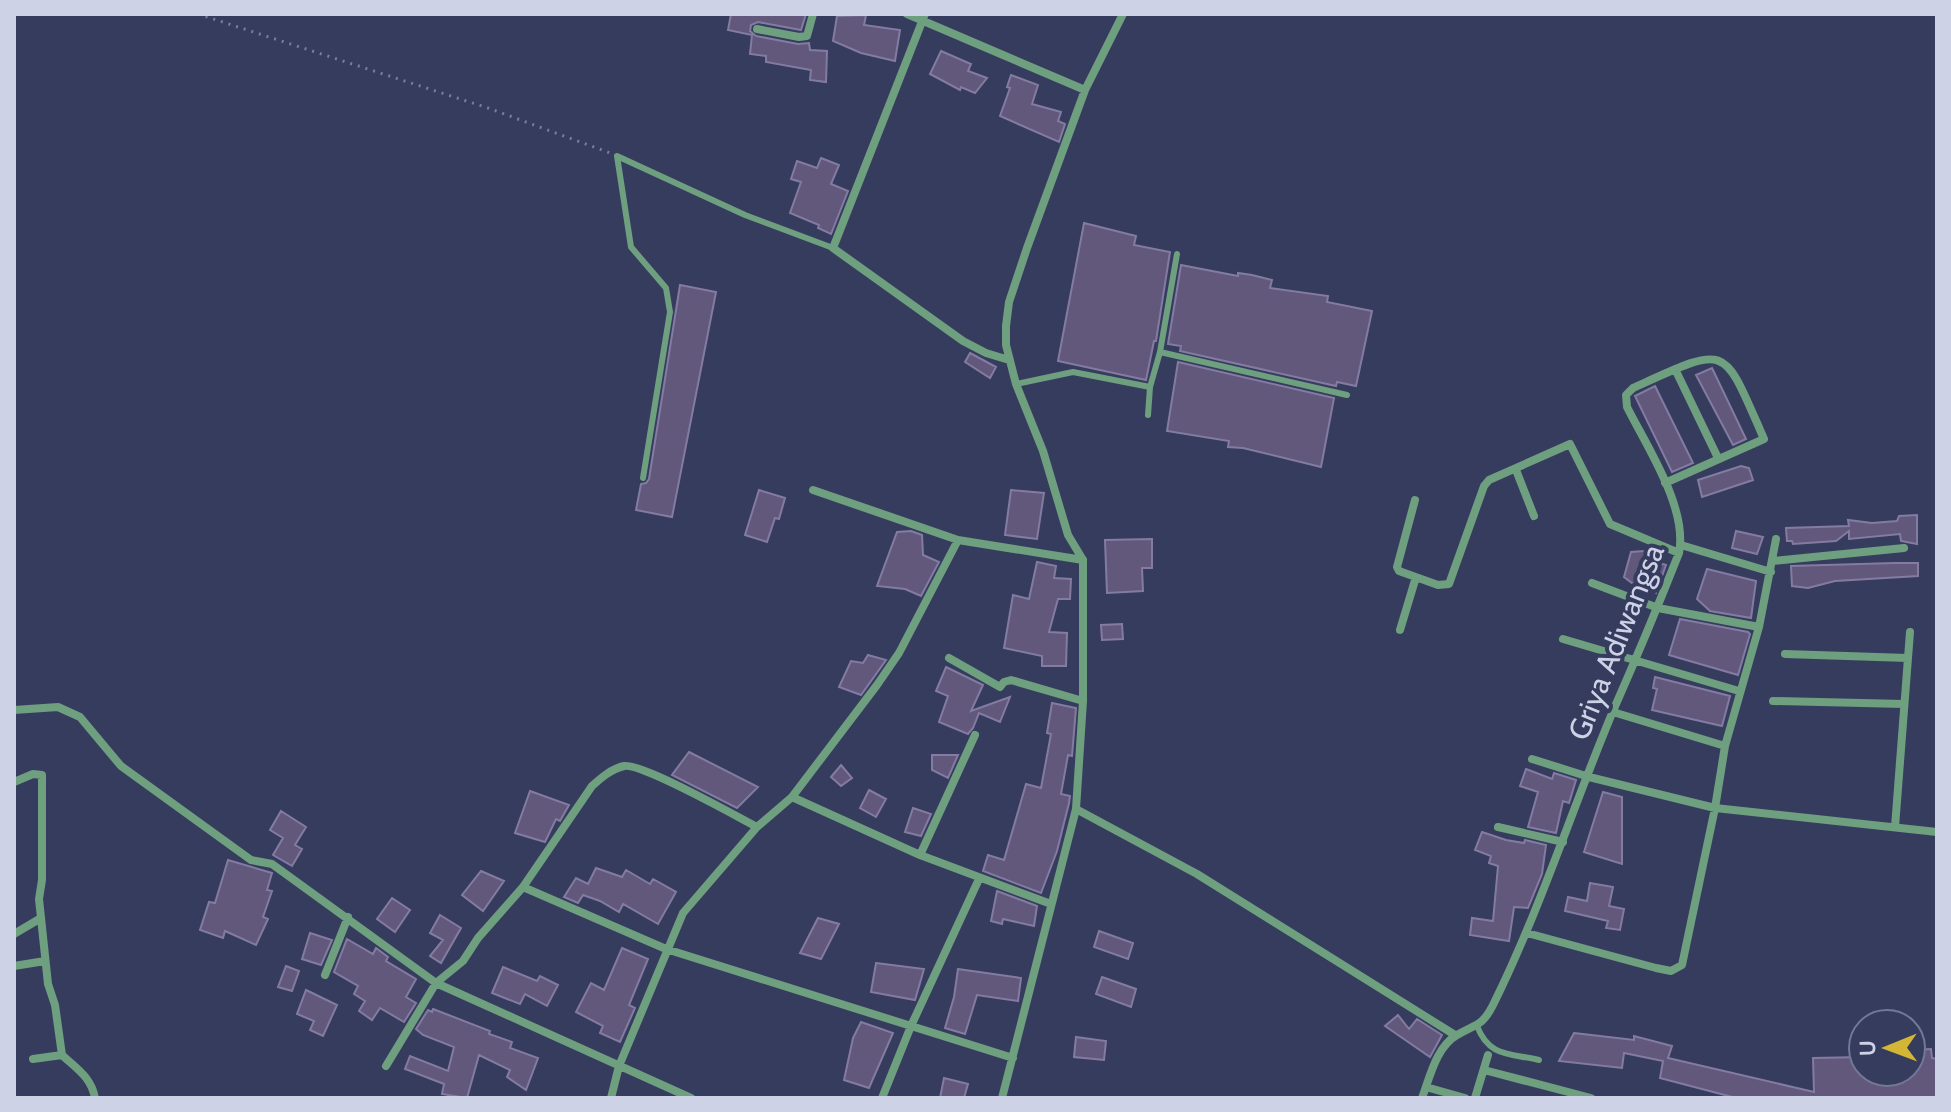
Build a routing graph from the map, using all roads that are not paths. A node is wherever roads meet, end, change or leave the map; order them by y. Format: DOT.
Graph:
graph roads {
  1 [pos="813,14"];
  2 [pos="907,14"];
  3 [pos="1123,14"];
  4 [pos="924,17"];
  5 [pos="757,29"];
  6 [pos="1085,90"];
  7 [pos="833,248"];
  8 [pos="1177,254"];
  9 [pos="1160,352"];
  10 [pos="1009,360"];
  11 [pos="1675,369"];
  12 [pos="1016,384"];
  13 [pos="1150,387"];
  14 [pos="1347,395"];
  15 [pos="1148,415"];
  16 [pos="1718,458"];
  17 [pos="1516,470"];
  18 [pos="643,478"];
  19 [pos="1665,483"];
  20 [pos="813,490"];
  21 [pos="1415,500"];
  22 [pos="1534,516"];
  23 [pos="1776,539"];
  24 [pos="958,540"];
  25 [pos="1904,548"];
  26 [pos="1680,549"];
  27 [pos="1083,560"];
  28 [pos="1773,561"];
  29 [pos="1771,572"];
  30 [pos="1416,577"];
  31 [pos="1592,583"];
  32 [pos="1658,608"];
  33 [pos="1759,627"];
  34 [pos="1400,630"];
  35 [pos="1910,632"];
  36 [pos="1563,639"];
  37 [pos="1785,654"];
  38 [pos="949,658"];
  39 [pos="1908,658"];
  40 [pos="1636,662"];
  41 [pos="1739,691"];
  42 [pos="1083,701"];
  43 [pos="1773,701"];
  44 [pos="1904,704"];
  45 [pos="14,710"];
  46 [pos="1613,712"];
  47 [pos="975,735"];
  48 [pos="1725,746"];
  49 [pos="1532,759"];
  50 [pos="1589,777"];
  51 [pos="14,782"];
  52 [pos="792,797"];
  53 [pos="1715,808"];
  54 [pos="1076,809"];
  55 [pos="757,827"];
  56 [pos="1498,827"];
  57 [pos="1895,827"];
  58 [pos="1937,832"];
  59 [pos="1563,842"];
  60 [pos="920,855"];
  61 [pos="979,879"];
  62 [pos="523,887"];
  63 [pos="1051,904"];
  64 [pos="348,917"];
  65 [pos="41,918"];
  66 [pos="1527,933"];
  67 [pos="14,934"];
  68 [pos="666,949"];
  69 [pos="45,961"];
  70 [pos="14,966"];
  71 [pos="325,975"];
  72 [pos="436,983"];
  73 [pos="911,1026"];
  74 [pos="1477,1026"];
  75 [pos="1455,1035"];
  76 [pos="62,1055"];
  77 [pos="1488,1055"];
  78 [pos="1013,1058"];
  79 [pos="33,1059"];
  80 [pos="1539,1060"];
  81 [pos="386,1066"];
  82 [pos="619,1066"];
  83 [pos="1484,1070"];
  84 [pos="1426,1087"];
  85 [pos="95,1098"];
  86 [pos="611,1098"];
  87 [pos="691,1098"];
  88 [pos="882,1098"];
  89 [pos="1002,1098"];
  90 [pos="1422,1098"];
  91 [pos="1465,1098"];
  92 [pos="1475,1098"];
  93 [pos="1591,1098"];
  1 -- 5 [label="street"];
  2 -- 4 [label="street"];
  3 -- 6 [label="street"];
  4 -- 6 [label="street"];
  4 -- 7 [label="street"];
  6 -- 10 [label="street"];
  7 -- 10 [label="street"];
  7 -- 18 [label="lane"];
  8 -- 9 [label="lane"];
  9 -- 13 [label="lane"];
  9 -- 14 [label="lane"];
  10 -- 12 [label="street"];
  11 -- 16 [label="street"];
  11 -- 16 [label="street, Griya Adiwangsa"];
  11 -- 19 [label="street, Griya Adiwangsa"];
  12 -- 13 [label="lane"];
  12 -- 27 [label="street"];
  13 -- 15 [label="lane"];
  16 -- 19 [label="street"];
  17 -- 22 [label="street"];
  17 -- 26 [label="street"];
  17 -- 30 [label="street"];
  19 -- 26 [label="street, Griya Adiwangsa"];
  20 -- 24 [label="street"];
  21 -- 30 [label="street"];
  23 -- 28 [label="street"];
  24 -- 27 [label="street"];
  24 -- 52 [label="street"];
  25 -- 28 [label="street"];
  26 -- 29 [label="street"];
  26 -- 32 [label="street, Griya Adiwangsa"];
  27 -- 42 [label="street"];
  28 -- 29 [label="street"];
  29 -- 33 [label="street"];
  30 -- 34 [label="street"];
  31 -- 32 [label="street"];
  32 -- 33 [label="street"];
  32 -- 40 [label="street, Griya Adiwangsa"];
  33 -- 41 [label="street"];
  35 -- 39 [label="street"];
  36 -- 40 [label="street"];
  37 -- 39 [label="street"];
  38 -- 42 [label="street"];
  39 -- 44 [label="street"];
  40 -- 41 [label="street"];
  40 -- 46 [label="street, Griya Adiwangsa"];
  41 -- 48 [label="street"];
  42 -- 54 [label="street"];
  43 -- 44 [label="street"];
  44 -- 57 [label="street"];
  45 -- 64 [label="street"];
  46 -- 48 [label="street"];
  46 -- 50 [label="street, Griya Adiwangsa"];
  47 -- 60 [label="street"];
  48 -- 53 [label="street"];
  49 -- 50 [label="street"];
  50 -- 53 [label="street"];
  50 -- 59 [label="street, Griya Adiwangsa"];
  51 -- 65 [label="street"];
  52 -- 55 [label="street"];
  52 -- 60 [label="street"];
  53 -- 57 [label="street"];
  53 -- 66 [label="street"];
  54 -- 63 [label="street"];
  54 -- 75 [label="street"];
  55 -- 62 [label="street"];
  55 -- 68 [label="street"];
  56 -- 59 [label="street"];
  57 -- 58 [label="street"];
  59 -- 66 [label="street, Griya Adiwangsa"];
  60 -- 61 [label="street"];
  61 -- 63 [label="street"];
  61 -- 73 [label="street"];
  62 -- 68 [label="street"];
  62 -- 72 [label="street"];
  63 -- 78 [label="street"];
  64 -- 71 [label="street"];
  64 -- 72 [label="street"];
  65 -- 67 [label="street"];
  65 -- 69 [label="street"];
  66 -- 74 [label="street, Griya Adiwangsa"];
  68 -- 73 [label="street"];
  68 -- 82 [label="street"];
  69 -- 70 [label="street"];
  69 -- 76 [label="street"];
  72 -- 81 [label="street"];
  72 -- 82 [label="street"];
  73 -- 78 [label="street"];
  73 -- 88 [label="street"];
  74 -- 75 [label="street"];
  74 -- 80 [label="lane"];
  75 -- 84 [label="street"];
  76 -- 79 [label="street"];
  76 -- 85 [label="street"];
  77 -- 83 [label="street"];
  78 -- 89 [label="street"];
  82 -- 86 [label="street"];
  82 -- 87 [label="street"];
  83 -- 92 [label="street"];
  83 -- 93 [label="street"];
  84 -- 90 [label="street"];
  84 -- 91 [label="street"];
}
